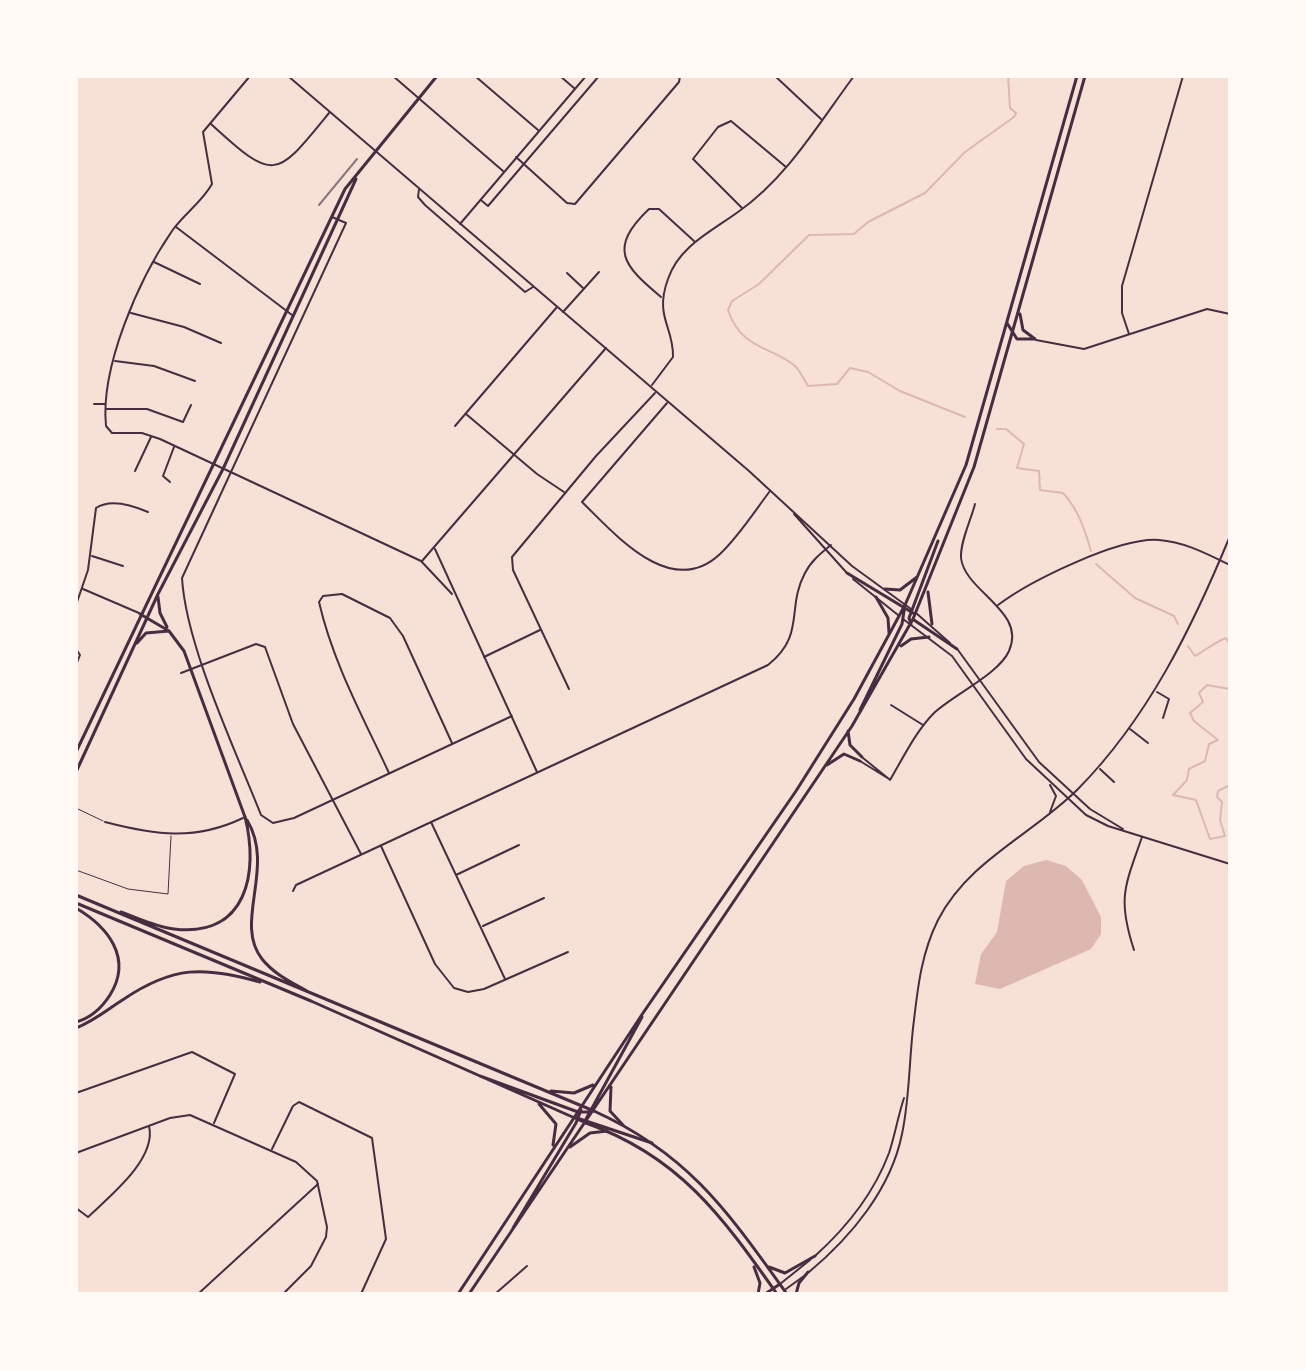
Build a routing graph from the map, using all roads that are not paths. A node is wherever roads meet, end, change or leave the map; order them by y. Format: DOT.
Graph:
graph roads {
  1 [pos="250,76"];
  2 [pos="288,76"];
  3 [pos="393,76"];
  4 [pos="437,76"];
  5 [pos="475,76"];
  6 [pos="560,76"];
  7 [pos="586,76"];
  8 [pos="599,76"];
  9 [pos="680,76"];
  10 [pos="775,76"];
  11 [pos="854,76"];
  12 [pos="1077,76"];
  13 [pos="1085,76"];
  14 [pos="1183,76"];
  15 [pos="575,89"];
  16 [pos="417,98"];
  17 [pos="330,112"];
  18 [pos="822,120"];
  19 [pos="210,123"];
  20 [pos="539,130"];
  21 [pos="375,150"];
  22 [pos="516,157"];
  23 [pos="524,164"];
  24 [pos="786,167"];
  25 [pos="504,172"];
  26 [pos="357,175"];
  27 [pos="419,189"];
  28 [pos="481,200"];
  29 [pos="742,209"];
  30 [pos="332,217"];
  31 [pos="340,220"];
  32 [pos="460,224"];
  33 [pos="175,226"];
  34 [pos="694,242"];
  35 [pos="154,262"];
  36 [pos="599,272"];
  37 [pos="567,273"];
  38 [pos="200,284"];
  39 [pos="534,286"];
  40 [pos="584,288"];
  41 [pos="663,299"];
  42 [pos="557,307"];
  43 [pos="1020,309"];
  44 [pos="563,312"];
  45 [pos="129,313"];
  46 [pos="286,313"];
  47 [pos="1230,314"];
  48 [pos="294,317"];
  49 [pos="1007,323"];
  50 [pos="1013,333"];
  51 [pos="1129,334"];
  52 [pos="1035,339"];
  53 [pos="221,343"];
  54 [pos="606,348"];
  55 [pos="113,361"];
  56 [pos="195,381"];
  57 [pos="651,386"];
  58 [pos="656,391"];
  59 [pos="668,402"];
  60 [pos="94,404"];
  61 [pos="191,405"];
  62 [pos="106,407"];
  63 [pos="466,413"];
  64 [pos="455,426"];
  65 [pos="152,436"];
  66 [pos="174,446"];
  67 [pos="513,454"];
  68 [pos="216,466"];
  69 [pos="223,469"];
  70 [pos="135,471"];
  71 [pos="230,472"];
  72 [pos="170,482"];
  73 [pos="770,490"];
  74 [pos="565,492"];
  75 [pos="975,504"];
  76 [pos="789,507"];
  77 [pos="148,512"];
  78 [pos="941,529"];
  79 [pos="1230,536"];
  80 [pos="831,545"];
  81 [pos="434,548"];
  82 [pos="824,550"];
  83 [pos="91,556"];
  84 [pos="1220,560"];
  85 [pos="421,561"];
  86 [pos="1230,565"];
  87 [pos="123,566"];
  88 [pos="847,573"];
  89 [pos="920,574"];
  90 [pos="83,589"];
  91 [pos="885,589"];
  92 [pos="928,589"];
  93 [pos="158,594"];
  94 [pos="452,594"];
  95 [pos="876,597"];
  96 [pos="76,605"];
  97 [pos="997,606"];
  98 [pos="140,614"];
  99 [pos="908,614"];
  100 [pos="147,619"];
  101 [pos="932,624"];
  102 [pos="541,630"];
  103 [pos="169,631"];
  104 [pos="929,637"];
  105 [pos="887,641"];
  106 [pos="135,646"];
  107 [pos="76,649"];
  108 [pos="957,649"];
  109 [pos="896,652"];
  110 [pos="483,657"];
  111 [pos="203,663"];
  112 [pos="76,665"];
  113 [pos="191,669"];
  114 [pos="181,673"];
  115 [pos="980,677"];
  116 [pos="973,683"];
  117 [pos="569,689"];
  118 [pos="1155,691"];
  119 [pos="891,705"];
  120 [pos="859,714"];
  121 [pos="512,716"];
  122 [pos="1163,718"];
  123 [pos="924,726"];
  124 [pos="1130,729"];
  125 [pos="848,731"];
  126 [pos="1148,743"];
  127 [pos="453,744"];
  128 [pos="76,752"];
  129 [pos="861,759"];
  130 [pos="1099,767"];
  131 [pos="76,772"];
  132 [pos="389,773"];
  133 [pos="538,773"];
  134 [pos="819,773"];
  135 [pos="1047,780"];
  136 [pos="1114,782"];
  137 [pos="1072,794"];
  138 [pos="1068,798"];
  139 [pos="334,800"];
  140 [pos="76,808"];
  141 [pos="1050,813"];
  142 [pos="245,817"];
  143 [pos="105,822"];
  144 [pos="431,822"];
  145 [pos="1123,829"];
  146 [pos="171,836"];
  147 [pos="1142,837"];
  148 [pos="381,845"];
  149 [pos="519,845"];
  150 [pos="361,855"];
  151 [pos="1230,864"];
  152 [pos="76,870"];
  153 [pos="455,876"];
  154 [pos="293,891"];
  155 [pos="76,895"];
  156 [pos="544,898"];
  157 [pos="94,903"];
  158 [pos="76,905"];
  159 [pos="481,926"];
  160 [pos="1134,950"];
  161 [pos="568,952"];
  162 [pos="505,980"];
  163 [pos="278,987"];
  164 [pos="317,997"];
  165 [pos="643,1013"];
  166 [pos="76,1025"];
  167 [pos="467,1072"];
  168 [pos="596,1083"];
  169 [pos="611,1083"];
  170 [pos="542,1089"];
  171 [pos="76,1093"];
  172 [pos="905,1093"];
  173 [pos="533,1099"];
  174 [pos="581,1106"];
  175 [pos="591,1111"];
  176 [pos="579,1112"];
  177 [pos="577,1118"];
  178 [pos="587,1120"];
  179 [pos="214,1123"];
  180 [pos="623,1125"];
  181 [pos="149,1126"];
  182 [pos="607,1131"];
  183 [pos="652,1143"];
  184 [pos="272,1150"];
  185 [pos="568,1150"];
  186 [pos="76,1153"];
  187 [pos="549,1153"];
  188 [pos="318,1184"];
  189 [pos="76,1208"];
  190 [pos="512,1231"];
  191 [pos="815,1256"];
  192 [pos="751,1260"];
  193 [pos="766,1265"];
  194 [pos="527,1266"];
  195 [pos="808,1272"];
  196 [pos="780,1284"];
  197 [pos="773,1289"];
  198 [pos="786,1292"];
  199 [pos="198,1294"];
  200 [pos="283,1294"];
  201 [pos="361,1294"];
  202 [pos="458,1294"];
  203 [pos="469,1294"];
  204 [pos="495,1294"];
  205 [pos="758,1294"];
  206 [pos="765,1294"];
  207 [pos="778,1294"];
  208 [pos="796,1294"];
  1 -- 19 [label="street"];
  2 -- 17 [label="street"];
  3 -- 16 [label="street"];
  4 -- 16 [label="main road"];
  5 -- 20 [label="street"];
  6 -- 15 [label="street"];
  7 -- 15 [label="street"];
  8 -- 23 [label="street"];
  9 -- 23 [label="street"];
  10 -- 18 [label="street"];
  11 -- 18 [label="street"];
  12 -- 49 [label="main road"];
  13 -- 43 [label="main road"];
  14 -- 51 [label="street"];
  15 -- 20 [label="street"];
  16 -- 21 [label="main road"];
  16 -- 25 [label="street"];
  17 -- 19 [label="street"];
  17 -- 21 [label="street"];
  18 -- 24 [label="street"];
  19 -- 33 [label="street"];
  20 -- 22 [label="street"];
  21 -- 26 [label="main road"];
  21 -- 27 [label="street"];
  22 -- 23 [label="street"];
  22 -- 25 [label="street"];
  23 -- 28 [label="street"];
  24 -- 29 [label="street"];
  24 -- 29 [label="street"];
  25 -- 28 [label="street"];
  26 -- 30 [label="main road"];
  26 -- 31 [label="main road"];
  27 -- 32 [label="street"];
  27 -- 39 [label="street"];
  28 -- 32 [label="street"];
  29 -- 34 [label="street"];
  30 -- 31 [label="street"];
  30 -- 46 [label="main road"];
  31 -- 48 [label="main road"];
  31 -- 71 [label="street"];
  32 -- 39 [label="street"];
  33 -- 35 [label="street"];
  33 -- 46 [label="street"];
  34 -- 41 [label="street"];
  34 -- 41 [label="street"];
  35 -- 38 [label="street"];
  35 -- 45 [label="street"];
  36 -- 40 [label="street"];
  37 -- 40 [label="street"];
  39 -- 42 [label="street"];
  40 -- 44 [label="street"];
  41 -- 57 [label="street"];
  42 -- 44 [label="street"];
  42 -- 63 [label="street"];
  43 -- 50 [label="main road"];
  43 -- 52 [label="main road"];
  44 -- 54 [label="street"];
  45 -- 53 [label="street"];
  45 -- 55 [label="street"];
  46 -- 48 [label="street"];
  46 -- 68 [label="main road"];
  47 -- 51 [label="street"];
  48 -- 69 [label="main road"];
  49 -- 50 [label="main road"];
  49 -- 78 [label="main road"];
  50 -- 52 [label="main road"];
  50 -- 92 [label="main road"];
  51 -- 52 [label="street"];
  54 -- 57 [label="street"];
  54 -- 67 [label="street"];
  55 -- 56 [label="street"];
  55 -- 62 [label="street"];
  57 -- 58 [label="street"];
  58 -- 59 [label="street"];
  58 -- 74 [label="street"];
  59 -- 73 [label="street"];
  59 -- 73 [label="street"];
  60 -- 62 [label="street"];
  61 -- 62 [label="street"];
  62 -- 65 [label="street"];
  63 -- 64 [label="street"];
  63 -- 67 [label="street"];
  65 -- 66 [label="street"];
  65 -- 70 [label="street"];
  66 -- 68 [label="street"];
  66 -- 72 [label="street"];
  67 -- 74 [label="street"];
  67 -- 81 [label="street"];
  68 -- 69 [label="street"];
  68 -- 98 [label="main road"];
  69 -- 71 [label="street"];
  69 -- 93 [label="main road"];
  71 -- 85 [label="street"];
  71 -- 111 [label="street"];
  73 -- 76 [label="street"];
  74 -- 102 [label="street"];
  75 -- 97 [label="street"];
  76 -- 80 [label="street"];
  76 -- 82 [label="street"];
  77 -- 83 [label="street"];
  78 -- 89 [label="main road"];
  78 -- 99 [label="main road"];
  79 -- 84 [label="street"];
  80 -- 82 [label="street"];
  80 -- 91 [label="street"];
  81 -- 85 [label="street"];
  81 -- 94 [label="street"];
  82 -- 88 [label="street"];
  82 -- 133 [label="street"];
  83 -- 87 [label="street"];
  83 -- 90 [label="street"];
  84 -- 86 [label="street"];
  84 -- 97 [label="street"];
  84 -- 118 [label="street"];
  85 -- 94 [label="street"];
  88 -- 95 [label="street"];
  88 -- 99 [label="main road"];
  89 -- 91 [label="main road"];
  89 -- 99 [label="main road"];
  90 -- 96 [label="street"];
  90 -- 98 [label="street"];
  91 -- 99 [label="street"];
  92 -- 99 [label="main road"];
  92 -- 101 [label="main road"];
  93 -- 100 [label="main road"];
  93 -- 103 [label="main road"];
  94 -- 110 [label="street"];
  95 -- 99 [label="street"];
  95 -- 105 [label="main road"];
  97 -- 115 [label="street"];
  98 -- 100 [label="main road"];
  98 -- 128 [label="main road"];
  99 -- 101 [label="street"];
  99 -- 104 [label="street"];
  99 -- 105 [label="main road"];
  99 -- 108 [label="main road"];
  99 -- 109 [label="main road"];
  99 -- 120 [label="main road"];
  100 -- 103 [label="main road"];
  100 -- 106 [label="main road"];
  101 -- 108 [label="street"];
  102 -- 110 [label="street"];
  102 -- 117 [label="street"];
  103 -- 106 [label="main road"];
  103 -- 113 [label="main road"];
  104 -- 109 [label="main road"];
  104 -- 116 [label="street"];
  105 -- 165 [label="main road"];
  106 -- 131 [label="main road"];
  107 -- 112 [label="street"];
  108 -- 115 [label="street"];
  109 -- 120 [label="main road"];
  110 -- 121 [label="street"];
  111 -- 113 [label="street"];
  111 -- 139 [label="street"];
  111 -- 139 [label="street"];
  113 -- 114 [label="street"];
  113 -- 142 [label="main road"];
  115 -- 116 [label="street"];
  115 -- 137 [label="street"];
  116 -- 123 [label="street"];
  116 -- 135 [label="street"];
  118 -- 122 [label="street"];
  118 -- 124 [label="street"];
  119 -- 123 [label="street"];
  120 -- 125 [label="main road"];
  121 -- 127 [label="street"];
  121 -- 133 [label="street"];
  123 -- 129 [label="street"];
  124 -- 126 [label="street"];
  124 -- 130 [label="street"];
  125 -- 129 [label="main road"];
  125 -- 134 [label="main road"];
  127 -- 132 [label="street"];
  127 -- 132 [label="street"];
  129 -- 134 [label="main road"];
  130 -- 136 [label="street"];
  130 -- 137 [label="street"];
  132 -- 139 [label="street"];
  133 -- 144 [label="street"];
  134 -- 169 [label="main road"];
  135 -- 138 [label="street"];
  135 -- 141 [label="street"];
  137 -- 138 [label="street"];
  137 -- 145 [label="street"];
  138 -- 141 [label="street"];
  138 -- 145 [label="street"];
  139 -- 150 [label="street"];
  140 -- 143 [label="lane"];
  141 -- 172 [label="street"];
  142 -- 146 [label="street"];
  142 -- 157 [label="main road"];
  142 -- 164 [label="main road"];
  143 -- 146 [label="street"];
  144 -- 148 [label="street"];
  144 -- 153 [label="street"];
  145 -- 147 [label="street"];
  146 -- 152 [label="lane"];
  147 -- 151 [label="street"];
  147 -- 160 [label="street"];
  148 -- 150 [label="street"];
  148 -- 162 [label="street"];
  149 -- 153 [label="street"];
  150 -- 154 [label="street"];
  153 -- 159 [label="street"];
  155 -- 157 [label="main road"];
  156 -- 159 [label="street"];
  157 -- 164 [label="main road"];
  158 -- 163 [label="main road"];
  158 -- 166 [label="main road"];
  159 -- 162 [label="street"];
  161 -- 162 [label="street"];
  163 -- 166 [label="main road"];
  163 -- 167 [label="main road"];
  164 -- 170 [label="main road"];
  165 -- 168 [label="main road"];
  165 -- 175 [label="main road"];
  167 -- 173 [label="main road"];
  167 -- 176 [label="main road"];
  168 -- 170 [label="main road"];
  168 -- 174 [label="main road"];
  169 -- 175 [label="main road"];
  169 -- 180 [label="main road"];
  170 -- 174 [label="main road"];
  171 -- 179 [label="street"];
  172 -- 191 [label="street"];
  172 -- 195 [label="street"];
  173 -- 177 [label="main road"];
  173 -- 187 [label="main road"];
  174 -- 175 [label="main road"];
  174 -- 176 [label="main road"];
  175 -- 176 [label="main road"];
  175 -- 178 [label="main road"];
  175 -- 180 [label="main road"];
  176 -- 177 [label="main road"];
  177 -- 178 [label="main road"];
  177 -- 187 [label="main road"];
  177 -- 190 [label="main road"];
  178 -- 182 [label="main road"];
  178 -- 183 [label="main road"];
  178 -- 185 [label="main road"];
  179 -- 181 [label="street"];
  179 -- 184 [label="street"];
  180 -- 183 [label="main road"];
  181 -- 186 [label="street"];
  181 -- 189 [label="street"];
  182 -- 185 [label="main road"];
  182 -- 192 [label="main road"];
  183 -- 193 [label="main road"];
  184 -- 188 [label="street"];
  184 -- 201 [label="street"];
  185 -- 190 [label="main road"];
  187 -- 202 [label="main road"];
  188 -- 199 [label="street"];
  188 -- 200 [label="street"];
  190 -- 203 [label="main road"];
  191 -- 193 [label="main road"];
  191 -- 196 [label="street"];
  192 -- 197 [label="main road"];
  192 -- 205 [label="main road"];
  193 -- 196 [label="main road"];
  194 -- 204 [label="street"];
  195 -- 198 [label="street"];
  195 -- 208 [label="main road"];
  196 -- 197 [label="main road"];
  196 -- 198 [label="main road"];
  197 -- 206 [label="main road"];
  197 -- 207 [label="main road"];
  198 -- 207 [label="main road"];
}
